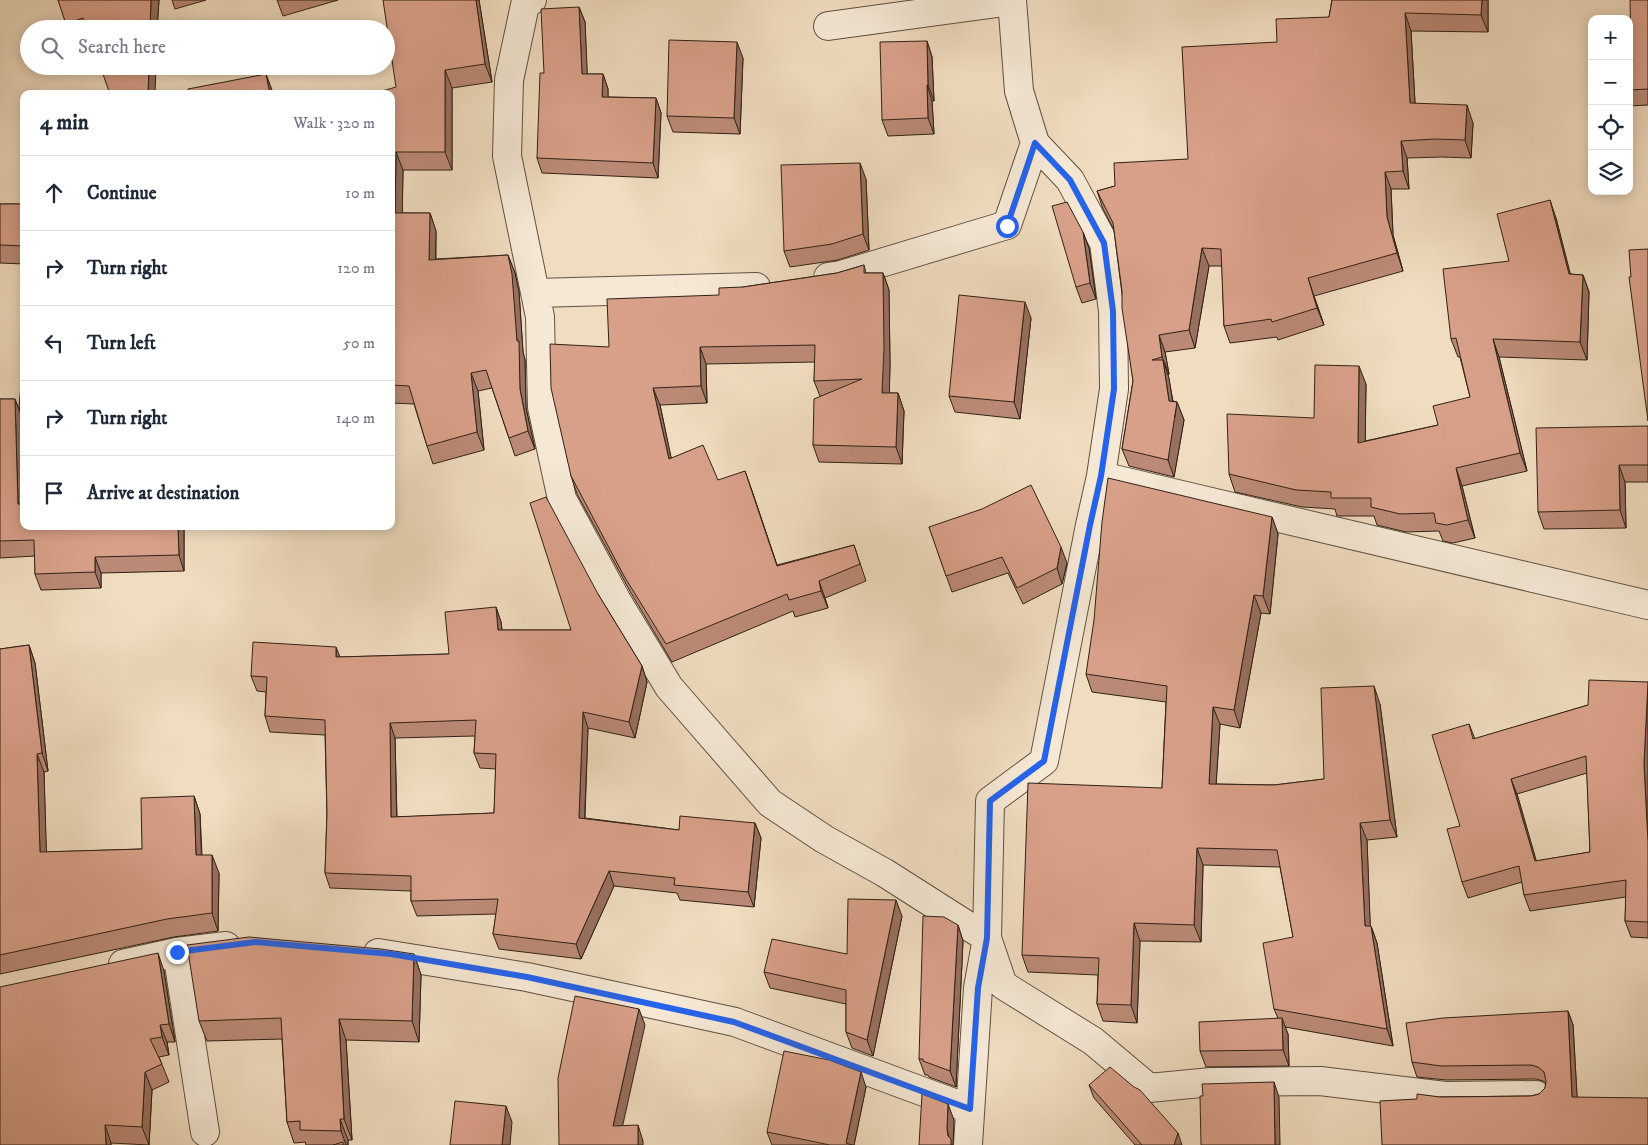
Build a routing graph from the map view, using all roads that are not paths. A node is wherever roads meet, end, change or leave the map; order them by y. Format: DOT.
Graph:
graph roads {
  1 [pos="532,0"];
  2 [pos="1012,0"];
  3 [pos="828,26"];
  4 [pos="1035,143"];
  5 [pos="536,293"];
  6 [pos="1101,476"];
  7 [pos="1648,604"];
  8 [pos="987,938"];
  9 [pos="246,943"];
  10 [pos="352,951"];
  11 [pos="177,952"];
  12 [pos="102,969"];
  13 [pos="1536,1095"];
  14 [pos="970,1109"];
  15 [pos="205,1132"];
  16 [pos="968,1145"];
  1 -- 5 [label="street"];
  2 -- 3 [label="street"];
  2 -- 4 [label="street"];
  4 -- 5 [label="street"];
  4 -- 6 [label="street"];
  5 -- 8 [label="street"];
  6 -- 7 [label="street"];
  6 -- 8 [label="street"];
  8 -- 13 [label="street"];
  8 -- 14 [label="street"];
  9 -- 11 [label="street"];
  10 -- 14 [label="street"];
  11 -- 12 [label="street"];
  11 -- 15 [label="street"];
  14 -- 16 [label="street"];
}
